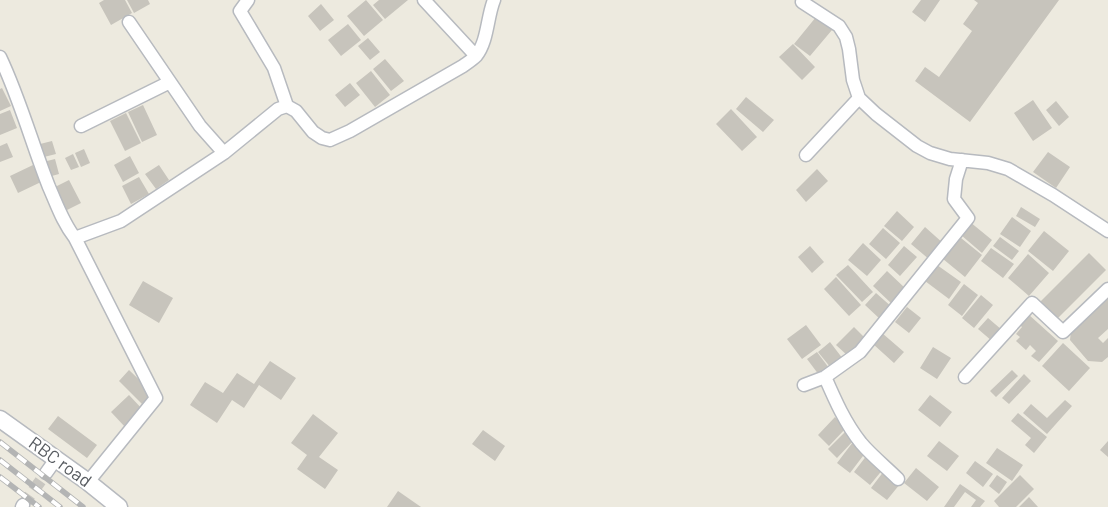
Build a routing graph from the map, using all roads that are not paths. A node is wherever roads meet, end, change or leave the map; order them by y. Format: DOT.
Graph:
graph roads {
  1 [pos="248,0"];
  2 [pos="424,0"];
  3 [pos="494,0"];
  4 [pos="801,1"];
  5 [pos="129,22"];
  6 [pos="476,56"];
  7 [pos="0,57"];
  8 [pos="170,82"];
  9 [pos="860,98"];
  10 [pos="288,106"];
  11 [pos="81,126"];
  12 [pos="224,153"];
  13 [pos="806,155"];
  14 [pos="962,160"];
  15 [pos="1108,232"];
  16 [pos="75,238"];
  17 [pos="1108,289"];
  18 [pos="825,377"];
  19 [pos="965,377"];
  20 [pos="804,385"];
  21 [pos="0,419"];
  22 [pos="56,459"];
  23 [pos="46,473"];
  24 [pos="898,479"];
  25 [pos="88,482"];
  26 [pos="119,507"];
  1 -- 10 [label="street"];
  2 -- 6 [label="street"];
  3 -- 6 [label="street"];
  4 -- 9 [label="street"];
  5 -- 8 [label="street"];
  6 -- 10 [label="street"];
  7 -- 16 [label="street"];
  8 -- 11 [label="street"];
  8 -- 12 [label="street"];
  9 -- 13 [label="street"];
  9 -- 14 [label="street"];
  10 -- 12 [label="street"];
  12 -- 16 [label="street"];
  14 -- 15 [label="street"];
  14 -- 18 [label="street"];
  16 -- 25 [label="street"];
  17 -- 19 [label="street"];
  18 -- 20 [label="street"];
  18 -- 24 [label="street"];
  21 -- 22 [label="street, RBC road"];
  22 -- 23 [label="street"];
  22 -- 25 [label="street, RBC road"];
  25 -- 26 [label="street, RBC road"];
}
